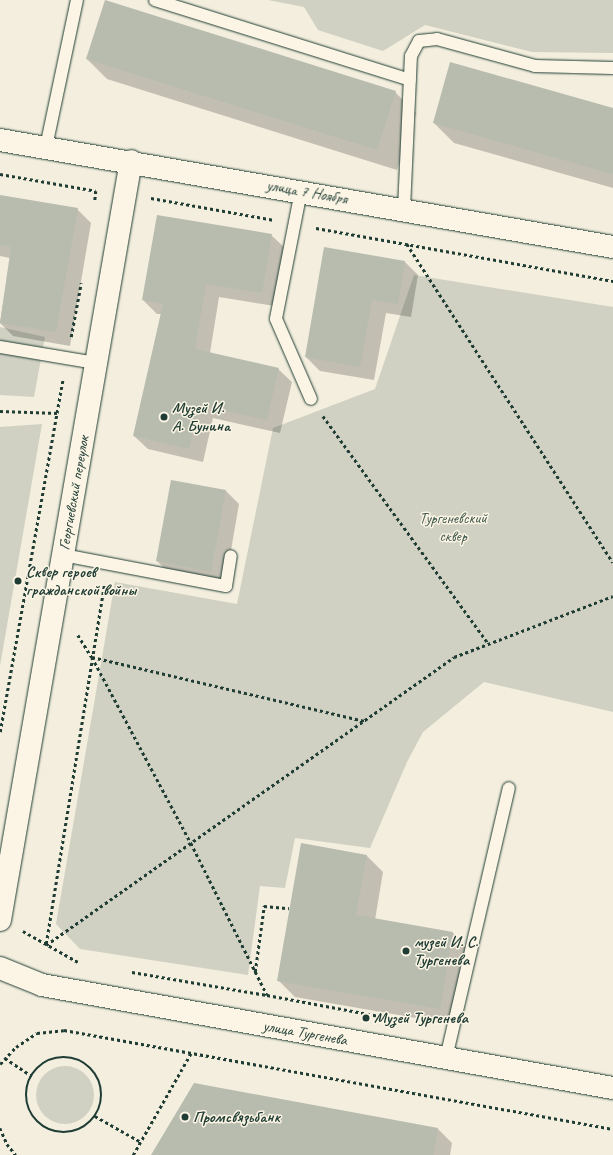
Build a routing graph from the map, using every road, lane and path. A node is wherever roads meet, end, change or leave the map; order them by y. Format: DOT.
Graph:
graph roads {
  1 [pos="78,0"];
  2 [pos="156,0"];
  3 [pos="613,68"];
  4 [pos="410,80"];
  5 [pos="0,140"];
  6 [pos="46,147"];
  7 [pos="131,161"];
  8 [pos="0,174"];
  9 [pos="301,191"];
  10 [pos="150,198"];
  11 [pos="94,204"];
  12 [pos="404,209"];
  13 [pos="295,224"];
  14 [pos="407,244"];
  15 [pos="613,247"];
  16 [pos="81,280"];
  17 [pos="613,281"];
  18 [pos="0,347"];
  19 [pos="67,359"];
  20 [pos="96,363"];
  21 [pos="311,399"];
  22 [pos="0,411"];
  23 [pos="58,413"];
  24 [pos="63,555"];
  25 [pos="231,556"];
  26 [pos="613,562"];
  27 [pos="108,564"];
  28 [pos="30,565"];
  29 [pos="613,596"];
  30 [pos="55,601"];
  31 [pos="488,644"];
  32 [pos="92,657"];
  33 [pos="365,721"];
  34 [pos="0,732"];
  35 [pos="509,788"];
  36 [pos="191,843"];
  37 [pos="290,908"];
  38 [pos="0,920"];
  39 [pos="46,945"];
  40 [pos="86,964"];
  41 [pos="0,968"];
  42 [pos="125,970"];
  43 [pos="255,972"];
  44 [pos="266,995"];
  45 [pos="406,1021"];
  46 [pos="191,1053"];
  47 [pos="5,1058"];
  48 [pos="446,1058"];
  49 [pos="0,1064"];
  50 [pos="32,1076"];
  51 [pos="613,1088"];
  52 [pos="95,1116"];
  53 [pos="0,1128"];
  54 [pos="613,1129"];
  55 [pos="141,1142"];
  56 [pos="16,1155"];
  57 [pos="133,1155"];
  1 -- 6 [label="lane"];
  2 -- 4 [label="lane"];
  3 -- 4 [label="lane"];
  4 -- 12 [label="lane"];
  5 -- 6 [label="street, улица 7 Ноября"];
  6 -- 7 [label="street, улица 7 Ноября"];
  7 -- 9 [label="street, улица 7 Ноября"];
  7 -- 20 [label="street, Георгиевский переулок"];
  8 -- 11 [label="path"];
  9 -- 12 [label="street, улица 7 Ноября"];
  9 -- 13 [label="lane"];
  10 -- 13 [label="path"];
  12 -- 15 [label="street, улица 7 Ноября"];
  13 -- 14 [label="path"];
  13 -- 21 [label="lane"];
  14 -- 17 [label="path"];
  14 -- 26 [label="path"];
  16 -- 19 [label="path"];
  18 -- 19 [label="lane"];
  19 -- 20 [label="lane"];
  19 -- 23 [label="path"];
  20 -- 24 [label="street, Георгиевский переулок"];
  21 -- 31 [label="path"];
  22 -- 23 [label="path"];
  23 -- 28 [label="path"];
  24 -- 27 [label="lane"];
  24 -- 30 [label="street, Георгиевский переулок"];
  25 -- 27 [label="lane"];
  27 -- 32 [label="path"];
  28 -- 30 [label="path"];
  28 -- 34 [label="path"];
  29 -- 31 [label="path"];
  30 -- 32 [label="path"];
  30 -- 38 [label="street, Георгиевский переулок"];
  31 -- 33 [label="path"];
  32 -- 33 [label="path"];
  32 -- 36 [label="path"];
  32 -- 39 [label="path"];
  33 -- 36 [label="path"];
  35 -- 48 [label="lane"];
  36 -- 39 [label="path"];
  36 -- 43 [label="path"];
  37 -- 43 [label="path"];
  39 -- 40 [label="path"];
  41 -- 48 [label="street, улица Тургенева"];
  42 -- 44 [label="path"];
  43 -- 44 [label="path"];
  44 -- 45 [label="path"];
  46 -- 47 [label="path"];
  46 -- 54 [label="path"];
  46 -- 55 [label="path"];
  47 -- 49 [label="path"];
  47 -- 50 [label="path"];
  48 -- 51 [label="street, улица Тургенева"];
  50 -- 52 [label="path"];
  50 -- 52 [label="path"];
  52 -- 55 [label="path"];
  53 -- 56 [label="path"];
  55 -- 57 [label="path"];
}
